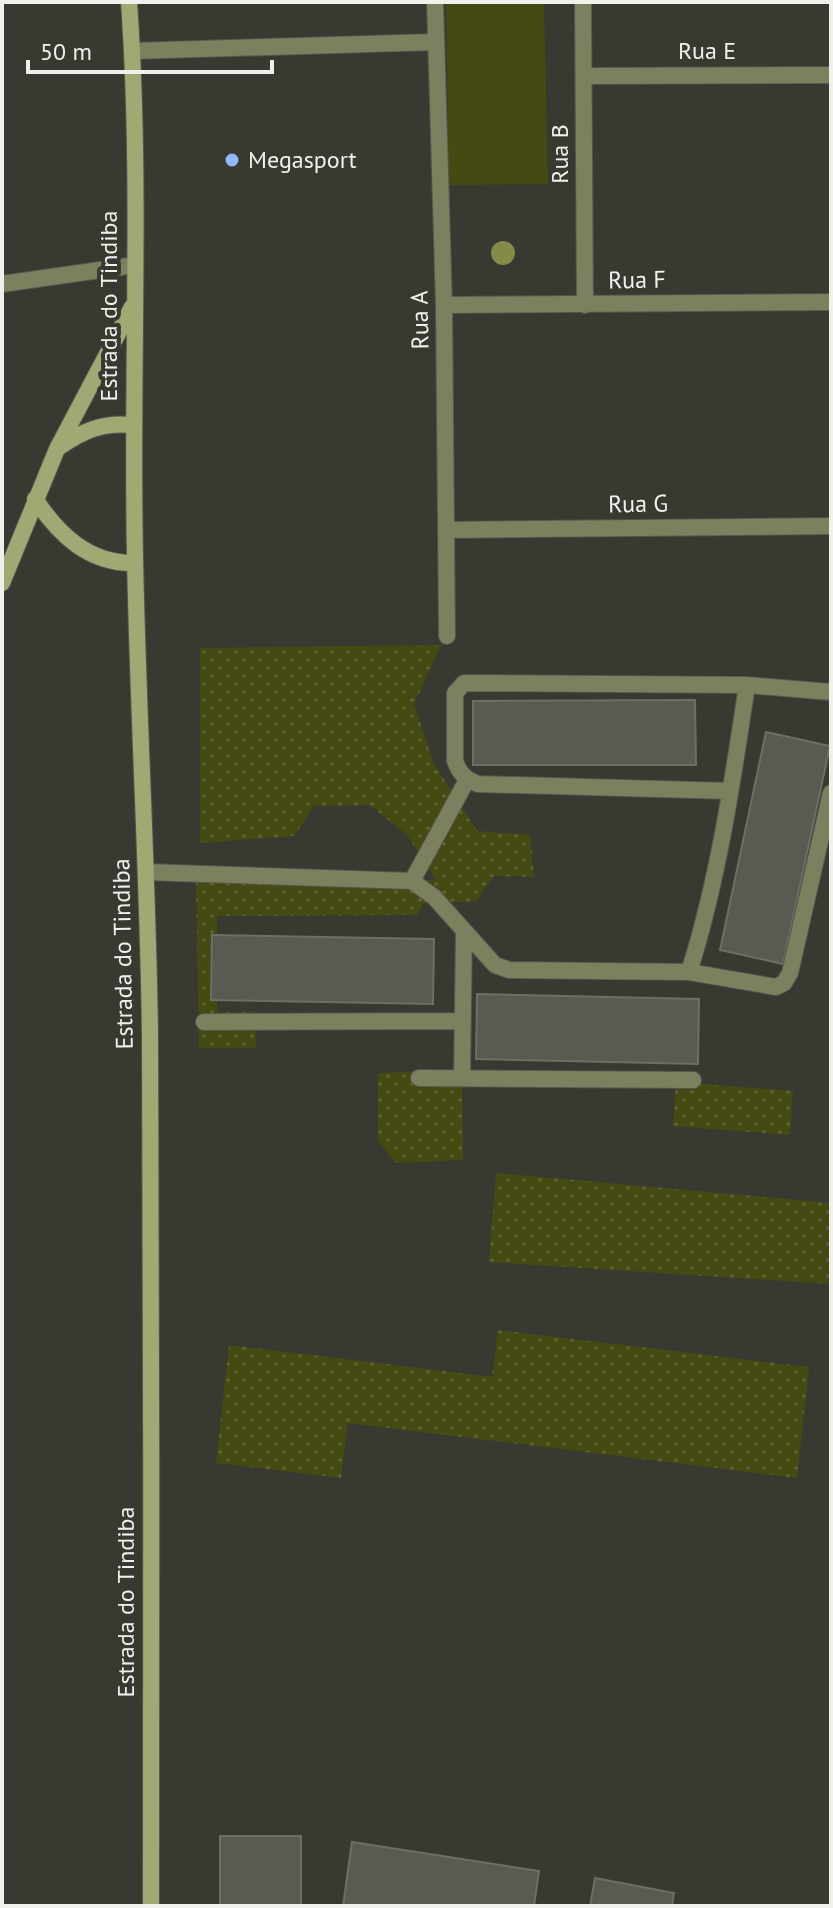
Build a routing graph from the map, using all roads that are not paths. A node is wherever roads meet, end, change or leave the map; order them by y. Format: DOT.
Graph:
graph roads {
  1 [pos="129,2"];
  2 [pos="435,2"];
  3 [pos="583,2"];
  4 [pos="435,42"];
  5 [pos="132,51"];
  6 [pos="831,75"];
  7 [pos="584,76"];
  8 [pos="135,265"];
  9 [pos="2,284"];
  10 [pos="831,302"];
  11 [pos="134,303"];
  12 [pos="444,305"];
  13 [pos="585,305"];
  14 [pos="132,425"];
  15 [pos="57,449"];
  16 [pos="35,499"];
  17 [pos="831,526"];
  18 [pos="446,530"];
  19 [pos="135,563"];
  20 [pos="2,583"];
  21 [pos="447,636"];
  22 [pos="747,685"];
  23 [pos="831,692"];
  24 [pos="467,780"];
  25 [pos="730,791"];
  26 [pos="831,793"];
  27 [pos="146,872"];
  28 [pos="412,881"];
  29 [pos="464,931"];
  30 [pos="689,972"];
  31 [pos="463,1021"];
  32 [pos="204,1022"];
  33 [pos="419,1078"];
  34 [pos="462,1078"];
  35 [pos="693,1080"];
  36 [pos="151,1906"];
  1 -- 5 [label="main road, Estrada do Tindiba"];
  2 -- 4 [label="street, Rua A"];
  3 -- 7 [label="street, Rua B"];
  4 -- 5 [label="street"];
  4 -- 12 [label="street, Rua A"];
  5 -- 8 [label="main road, Estrada do Tindiba"];
  6 -- 7 [label="street, Rua E"];
  7 -- 13 [label="street, Rua B"];
  8 -- 9 [label="street"];
  8 -- 11 [label="main road, Estrada do Tindiba"];
  10 -- 13 [label="street, Rua F"];
  11 -- 14 [label="main road, Estrada do Tindiba"];
  11 -- 15 [label="main road"];
  12 -- 13 [label="street, Rua F"];
  12 -- 18 [label="street, Rua A"];
  14 -- 15 [label="main road"];
  14 -- 19 [label="main road, Estrada do Tindiba"];
  15 -- 16 [label="main road"];
  16 -- 19 [label="main road"];
  16 -- 20 [label="main road"];
  17 -- 18 [label="street, Rua G"];
  18 -- 21 [label="street, Rua A"];
  19 -- 27 [label="main road, Estrada do Tindiba"];
  22 -- 23 [label="street"];
  22 -- 24 [label="street"];
  22 -- 25 [label="street"];
  24 -- 25 [label="street"];
  24 -- 28 [label="street"];
  25 -- 30 [label="street"];
  26 -- 30 [label="street"];
  27 -- 28 [label="street"];
  27 -- 36 [label="main road, Estrada do Tindiba"];
  28 -- 29 [label="street"];
  29 -- 30 [label="street"];
  29 -- 31 [label="street"];
  31 -- 32 [label="street"];
  31 -- 34 [label="street"];
  33 -- 34 [label="street"];
  34 -- 35 [label="street"];
}
